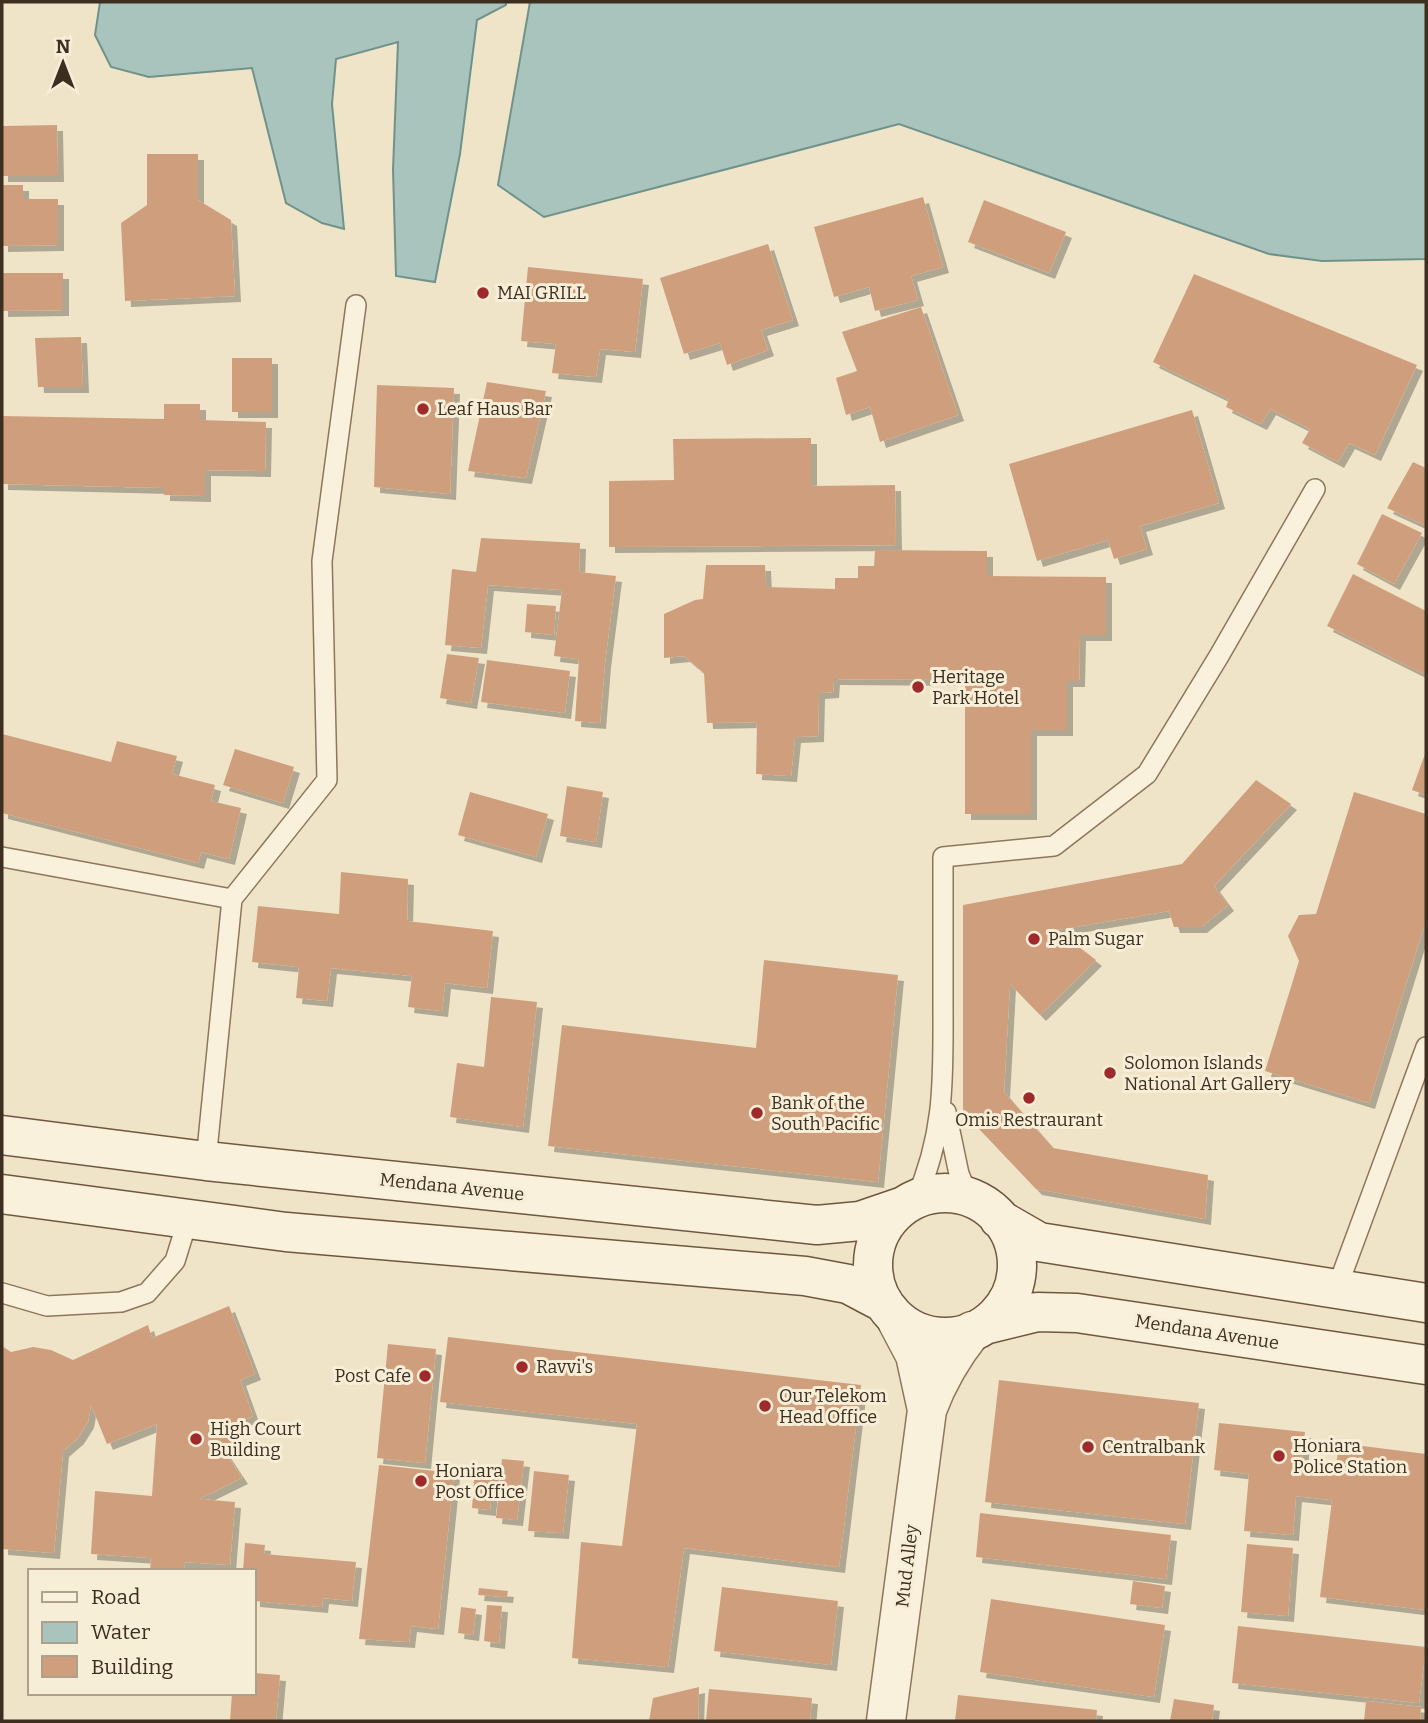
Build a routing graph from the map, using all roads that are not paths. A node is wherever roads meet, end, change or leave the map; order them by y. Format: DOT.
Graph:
graph roads {
  1 [pos="356,304"];
  2 [pos="1315,489"];
  3 [pos="2,857"];
  4 [pos="232,899"];
  5 [pos="1426,1047"];
  6 [pos="943,1094"];
  7 [pos="2,1135"];
  8 [pos="206,1161"];
  9 [pos="2,1194"];
  10 [pos="908,1204"];
  11 [pos="984,1209"];
  12 [pos="188,1219"];
  13 [pos="1338,1288"];
  14 [pos="2,1293"];
  15 [pos="1426,1303"];
  16 [pos="891,1312"];
  17 [pos="980,1327"];
  18 [pos="1426,1365"];
  19 [pos="927,1410"];
  20 [pos="886,1721"];
  1 -- 4 [label="lane"];
  2 -- 6 [label="lane"];
  3 -- 4 [label="lane"];
  4 -- 8 [label="lane"];
  5 -- 13 [label="lane"];
  6 -- 10 [label="lane"];
  6 -- 11 [label="lane"];
  7 -- 8 [label="main road, Mendana Avenue"];
  8 -- 10 [label="main road, Mendana Avenue"];
  9 -- 12 [label="main road"];
  10 -- 11 [label="main road"];
  10 -- 16 [label="main road"];
  11 -- 13 [label="main road"];
  11 -- 17 [label="main road"];
  12 -- 14 [label="lane"];
  12 -- 16 [label="main road"];
  13 -- 15 [label="main road"];
  16 -- 17 [label="main road"];
  16 -- 19 [label="main road, Mud Alley"];
  17 -- 18 [label="main road, Mendana Avenue"];
  17 -- 19 [label="main road, Mud Alley"];
  19 -- 20 [label="main road, Mud Alley"];
}
